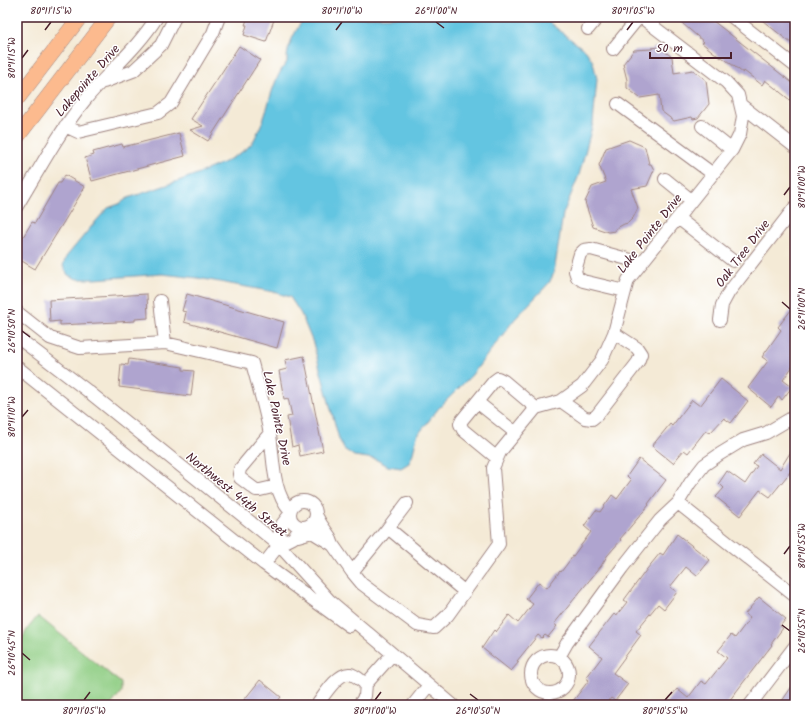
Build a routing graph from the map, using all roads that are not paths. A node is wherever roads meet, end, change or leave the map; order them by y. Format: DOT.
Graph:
graph roads {
  1 [pos="80,17"];
  2 [pos="109,17"];
  3 [pos="157,17"];
  4 [pos="174,17"];
  5 [pos="218,17"];
  6 [pos="598,17"];
  7 [pos="640,17"];
  8 [pos="732,17"];
  9 [pos="588,29"];
  10 [pos="613,49"];
  11 [pos="795,66"];
  12 [pos="101,83"];
  13 [pos="17,99"];
  14 [pos="618,104"];
  15 [pos="741,105"];
  16 [pos="65,126"];
  17 [pos="702,126"];
  18 [pos="17,137"];
  19 [pos="795,147"];
  20 [pos="732,150"];
  21 [pos="713,174"];
  22 [pos="665,179"];
  23 [pos="692,200"];
  24 [pos="17,206"];
  25 [pos="795,207"];
  26 [pos="678,218"];
  27 [pos="733,261"];
  28 [pos="642,263"];
  29 [pos="625,291"];
  30 [pos="160,301"];
  31 [pos="17,312"];
  32 [pos="720,320"];
  33 [pos="614,333"];
  34 [pos="17,336"];
  35 [pos="165,343"];
  36 [pos="18,369"];
  37 [pos="561,401"];
  38 [pos="477,402"];
  39 [pos="536,408"];
  40 [pos="795,416"];
  41 [pos="516,433"];
  42 [pos="270,434"];
  43 [pos="497,458"];
  44 [pos="277,486"];
  45 [pos="298,501"];
  46 [pos="408,503"];
  47 [pos="678,503"];
  48 [pos="290,513"];
  49 [pos="313,524"];
  50 [pos="388,528"];
  51 [pos="279,545"];
  52 [pos="264,564"];
  53 [pos="352,572"];
  54 [pos="465,592"];
  55 [pos="795,596"];
  56 [pos="795,646"];
  57 [pos="390,657"];
  58 [pos="559,657"];
  59 [pos="366,684"];
  60 [pos="429,685"];
  61 [pos="317,705"];
  62 [pos="359,705"];
  63 [pos="413,705"];
  64 [pos="453,705"];
  65 [pos="750,705"];
  1 -- 13 [label="main road"];
  2 -- 18 [label="main road"];
  3 -- 12 [label="street, Lakepointe Drive"];
  4 -- 12 [label="street"];
  5 -- 16 [label="street"];
  6 -- 9 [label="street"];
  7 -- 10 [label="street"];
  7 -- 15 [label="street, Lake Pointe Drive"];
  8 -- 11 [label="street"];
  12 -- 16 [label="street, Lakepointe Drive"];
  14 -- 21 [label="street"];
  15 -- 19 [label="street"];
  15 -- 20 [label="street, Lake Pointe Drive"];
  16 -- 24 [label="street, Lakepointe Drive"];
  17 -- 20 [label="street"];
  20 -- 21 [label="street, Lake Pointe Drive"];
  21 -- 23 [label="street, Lake Pointe Drive"];
  22 -- 23 [label="street"];
  23 -- 26 [label="street, Lake Pointe Drive"];
  25 -- 32 [label="street, Oak Tree Drive"];
  26 -- 27 [label="street"];
  26 -- 28 [label="street, Lake Pointe Drive"];
  28 -- 29 [label="street, Lake Pointe Drive"];
  28 -- 29 [label="street"];
  29 -- 33 [label="street, Lake Pointe Drive"];
  30 -- 35 [label="street"];
  31 -- 35 [label="street, Lake Pointe Drive"];
  33 -- 37 [label="street, Lake Pointe Drive"];
  33 -- 37 [label="street"];
  34 -- 51 [label="street, Northwest 44th Street"];
  35 -- 42 [label="street, Lake Pointe Drive"];
  36 -- 52 [label="street, Northwest 44th Street"];
  37 -- 39 [label="street, Lake Pointe Drive"];
  38 -- 39 [label="street"];
  38 -- 41 [label="street"];
  38 -- 43 [label="street"];
  39 -- 41 [label="street, Lake Pointe Drive"];
  40 -- 47 [label="street"];
  41 -- 43 [label="street, Lake Pointe Drive"];
  42 -- 44 [label="street, Lake Pointe Drive"];
  42 -- 44 [label="street"];
  43 -- 54 [label="street, Lake Pointe Drive"];
  44 -- 45 [label="street, Lake Pointe Drive"];
  44 -- 48 [label="street, Lake Pointe Drive"];
  45 -- 48 [label="street"];
  45 -- 49 [label="street, Lake Pointe Drive"];
  46 -- 50 [label="street"];
  47 -- 55 [label="street"];
  47 -- 58 [label="street"];
  48 -- 49 [label="street, Lake Pointe Drive"];
  48 -- 51 [label="street"];
  49 -- 51 [label="street"];
  49 -- 53 [label="street, Lake Pointe Drive"];
  50 -- 53 [label="street"];
  50 -- 54 [label="street"];
  51 -- 52 [label="street"];
  51 -- 60 [label="street, Northwest 44th Street"];
  52 -- 57 [label="street, Northwest 44th Street"];
  53 -- 54 [label="street, Lake Pointe Drive"];
  56 -- 65 [label="street"];
  57 -- 59 [label="street"];
  57 -- 60 [label="street, Northwest 44th Street"];
  59 -- 61 [label="street"];
  59 -- 62 [label="street"];
  60 -- 63 [label="street"];
  60 -- 64 [label="street, Northwest 44th Street"];
}
